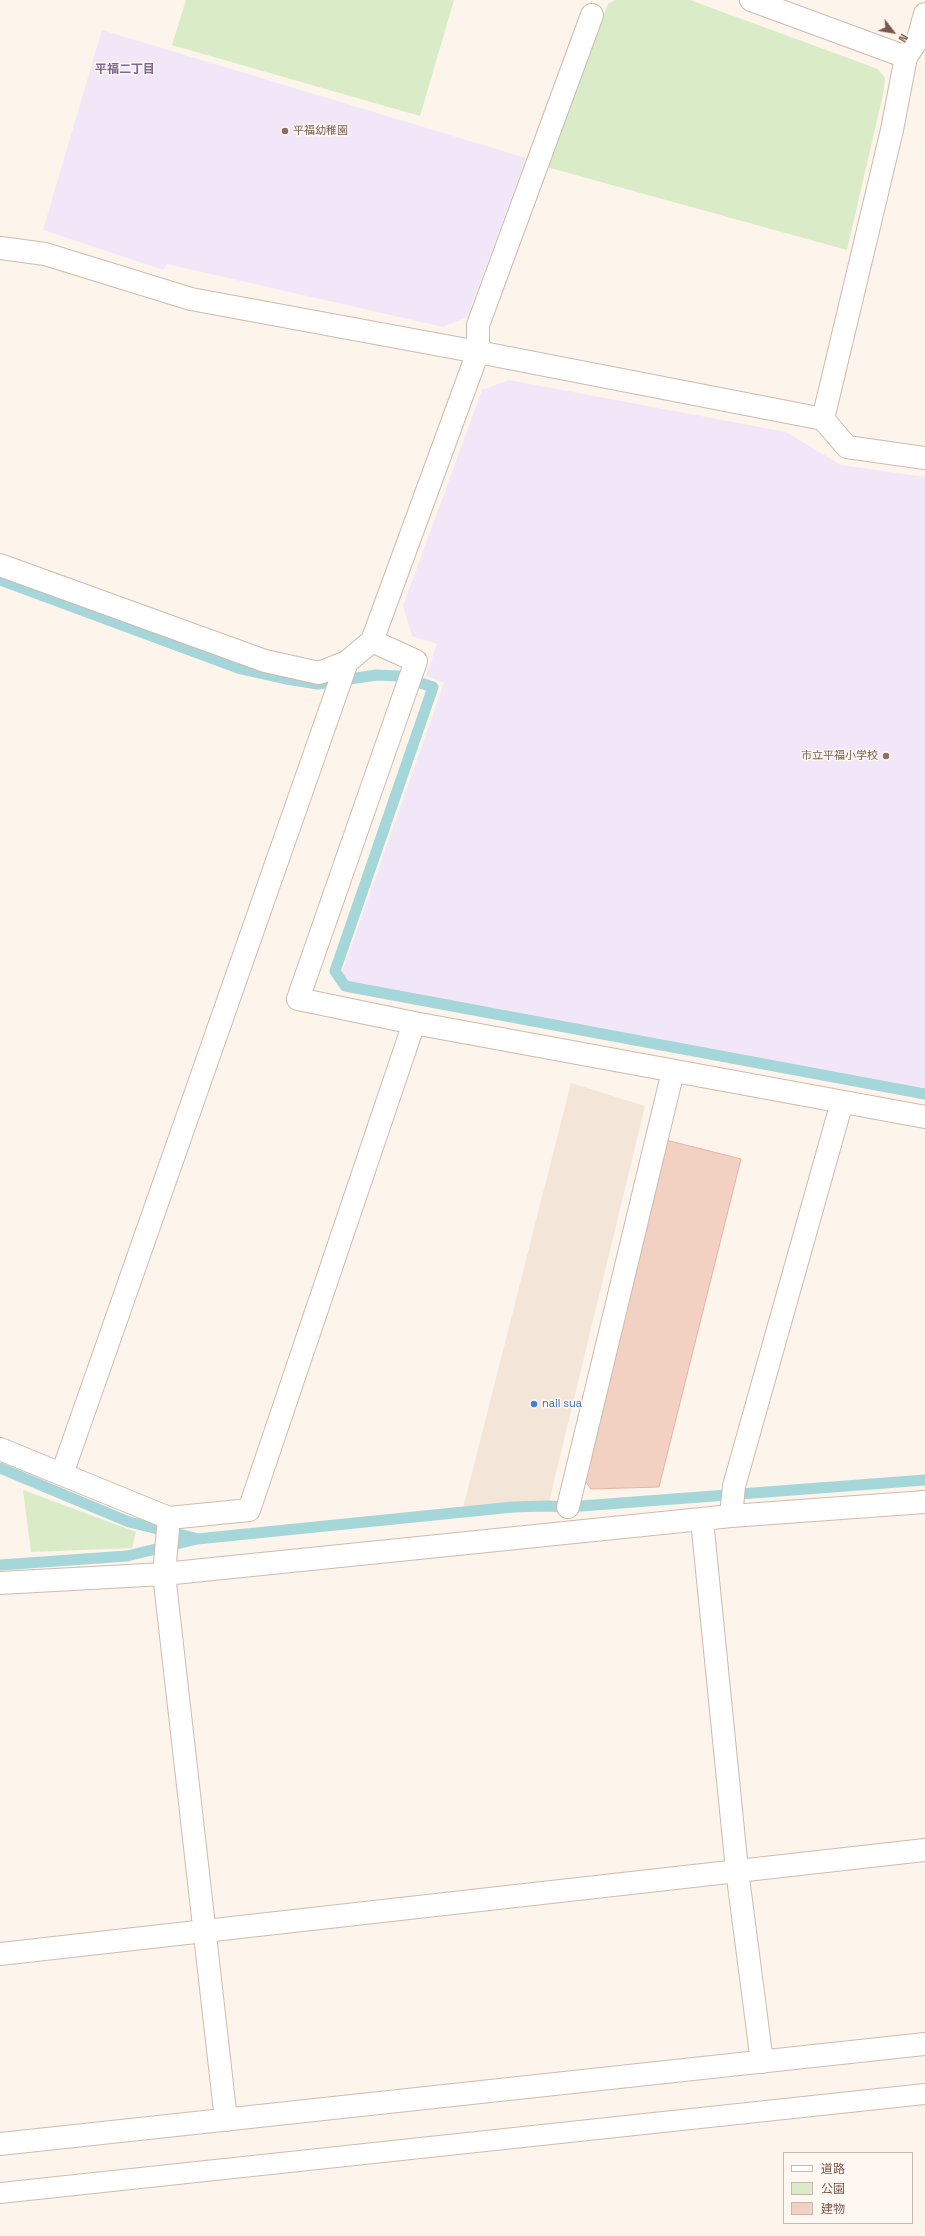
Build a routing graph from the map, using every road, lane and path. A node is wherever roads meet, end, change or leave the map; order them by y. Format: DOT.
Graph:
graph roads {
  1 [pos="751,0"];
  2 [pos="925,14"];
  3 [pos="592,15"];
  4 [pos="916,46"];
  5 [pos="0,248"];
  6 [pos="478,352"];
  7 [pos="823,419"];
  8 [pos="925,458"];
  9 [pos="0,565"];
  10 [pos="372,642"];
  11 [pos="343,674"];
  12 [pos="414,1023"];
  13 [pos="673,1071"];
  14 [pos="842,1102"];
  15 [pos="925,1118"];
  16 [pos="0,1449"];
  17 [pos="62,1474"];
  18 [pos="925,1502"];
  19 [pos="732,1503"];
  20 [pos="568,1507"];
  21 [pos="702,1520"];
  22 [pos="168,1523"];
  23 [pos="164,1565"];
  24 [pos="0,1583"];
  25 [pos="925,1850"];
  26 [pos="737,1870"];
  27 [pos="203,1932"];
  28 [pos="0,1954"];
  29 [pos="925,2044"];
  30 [pos="762,2062"];
  31 [pos="925,2094"];
  32 [pos="226,2120"];
  33 [pos="0,2144"];
  34 [pos="0,2192"];
  1 -- 4 [label="street"];
  2 -- 4 [label="street"];
  3 -- 6 [label="street"];
  4 -- 7 [label="street"];
  5 -- 6 [label="street"];
  6 -- 7 [label="street"];
  6 -- 10 [label="street"];
  7 -- 8 [label="street"];
  9 -- 11 [label="street"];
  10 -- 11 [label="street"];
  10 -- 12 [label="street"];
  11 -- 17 [label="street"];
  12 -- 13 [label="street"];
  12 -- 22 [label="street"];
  13 -- 14 [label="street"];
  13 -- 20 [label="street"];
  14 -- 15 [label="street"];
  14 -- 19 [label="street"];
  16 -- 17 [label="street"];
  17 -- 22 [label="street"];
  18 -- 19 [label="street"];
  19 -- 21 [label="street"];
  21 -- 23 [label="street"];
  21 -- 26 [label="street"];
  22 -- 23 [label="street"];
  23 -- 24 [label="street"];
  23 -- 27 [label="street"];
  25 -- 26 [label="street"];
  26 -- 27 [label="street"];
  26 -- 30 [label="street"];
  27 -- 28 [label="street"];
  27 -- 32 [label="street"];
  29 -- 30 [label="street"];
  30 -- 32 [label="street"];
  31 -- 34 [label="lane"];
  32 -- 33 [label="street"];
}
